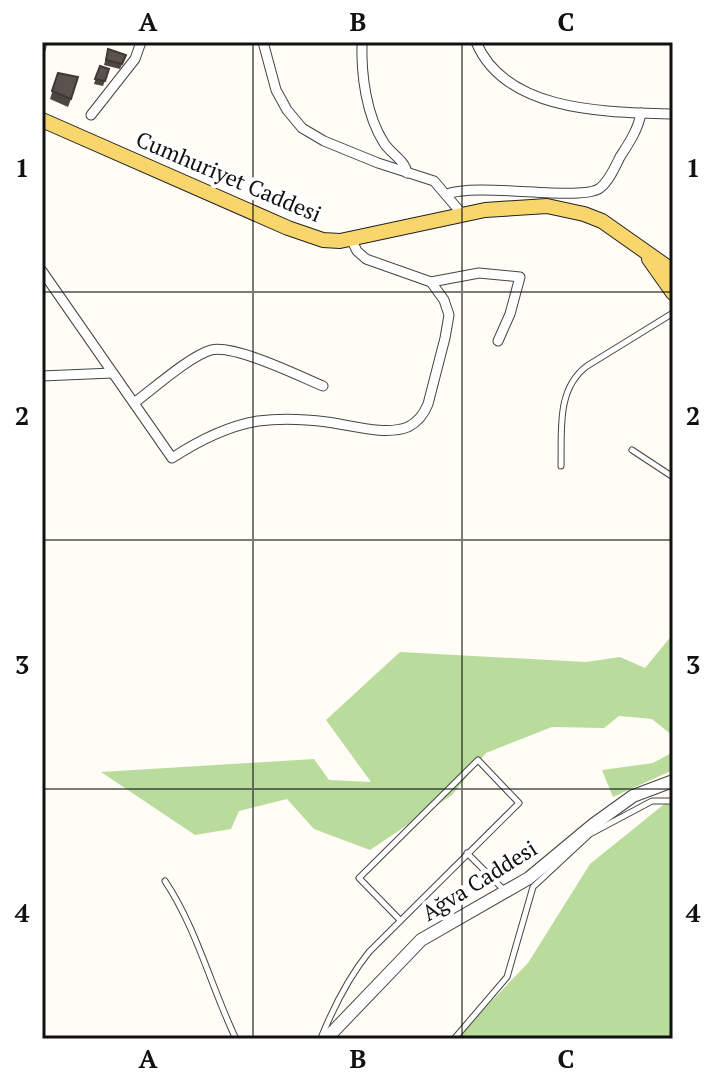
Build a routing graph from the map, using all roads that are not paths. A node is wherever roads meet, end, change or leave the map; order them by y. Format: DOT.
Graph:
graph roads {
  1 [pos="44,42"];
  2 [pos="141,42"];
  3 [pos="263,42"];
  4 [pos="362,42"];
  5 [pos="476,42"];
  6 [pos="42,50"];
  7 [pos="641,113"];
  8 [pos="673,114"];
  9 [pos="91,115"];
  10 [pos="42,120"];
  11 [pos="407,173"];
  12 [pos="447,194"];
  13 [pos="463,215"];
  14 [pos="351,239"];
  15 [pos="639,246"];
  16 [pos="672,269"];
  17 [pos="42,271"];
  18 [pos="431,282"];
  19 [pos="673,293"];
  20 [pos="673,313"];
  21 [pos="498,341"];
  22 [pos="112,373"];
  23 [pos="42,376"];
  24 [pos="323,386"];
  25 [pos="134,403"];
  26 [pos="632,450"];
  27 [pos="561,466"];
  28 [pos="673,477"];
  29 [pos="673,781"];
  30 [pos="673,801"];
  31 [pos="467,853"];
  32 [pos="165,881"];
  33 [pos="506,891"];
  34 [pos="400,920"];
  35 [pos="236,1039"];
  36 [pos="323,1039"];
  37 [pos="454,1039"];
  1 -- 6 [label="lane"];
  2 -- 9 [label="street"];
  3 -- 11 [label="street"];
  4 -- 11 [label="street"];
  5 -- 7 [label="street"];
  7 -- 8 [label="street"];
  7 -- 12 [label="street"];
  10 -- 14 [label="main road, Cumhuriyet Caddesi"];
  11 -- 12 [label="street"];
  12 -- 13 [label="street"];
  13 -- 14 [label="main road, Cumhuriyet Caddesi"];
  13 -- 15 [label="main road, Cumhuriyet Caddesi"];
  14 -- 18 [label="street"];
  15 -- 16 [label="main road, Cumhuriyet Caddesi"];
  15 -- 19 [label="main road"];
  17 -- 22 [label="street"];
  18 -- 21 [label="street"];
  18 -- 25 [label="street"];
  20 -- 27 [label="lane"];
  22 -- 23 [label="street"];
  22 -- 25 [label="street"];
  24 -- 25 [label="street"];
  26 -- 28 [label="lane"];
  29 -- 33 [label="street, Ağva Caddesi"];
  30 -- 37 [label="lane"];
  31 -- 33 [label="lane"];
  31 -- 34 [label="lane"];
  31 -- 34 [label="lane"];
  32 -- 35 [label="lane"];
  33 -- 36 [label="street, Ağva Caddesi"];
  34 -- 36 [label="lane"];
}
